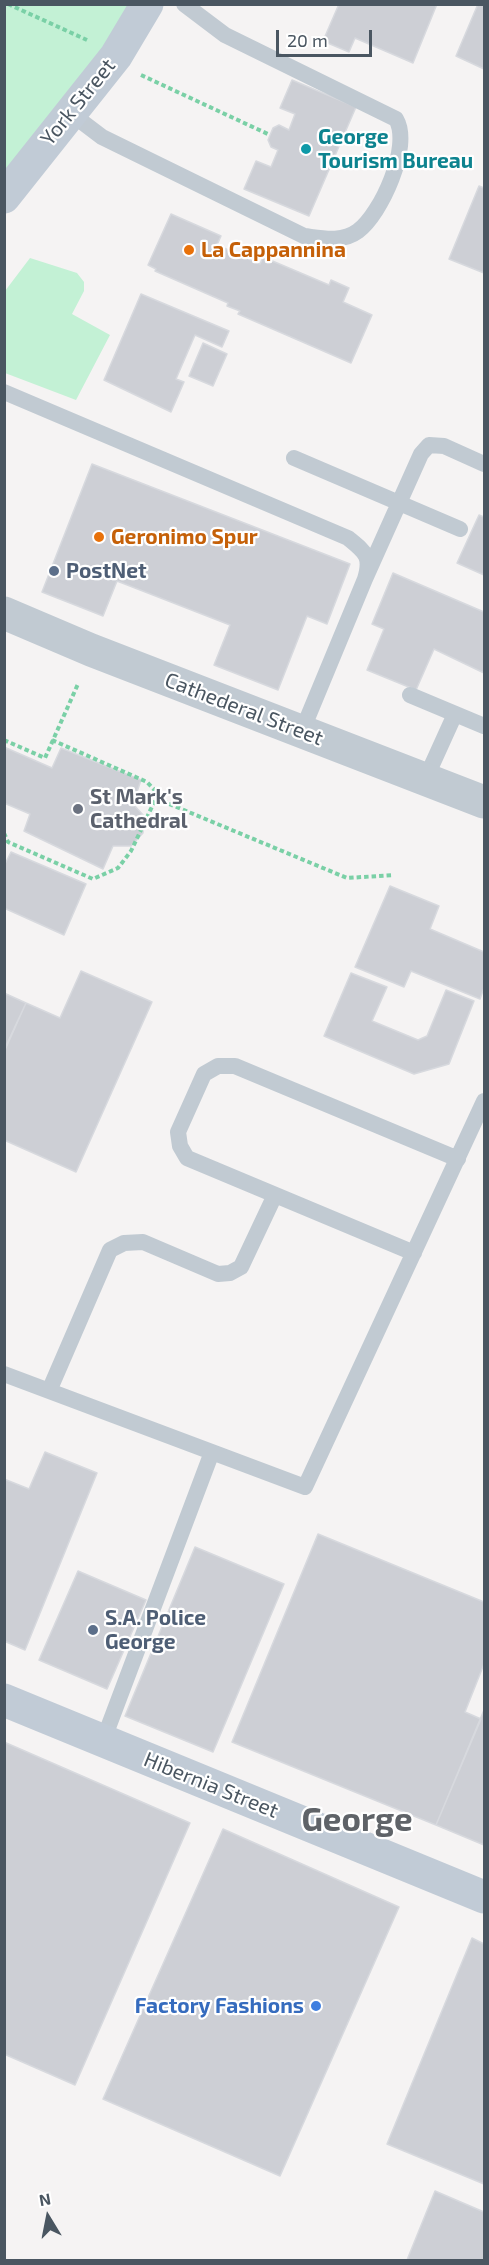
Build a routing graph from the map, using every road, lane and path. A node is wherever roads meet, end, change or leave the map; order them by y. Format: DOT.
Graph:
graph roads {
  1 [pos="8,4"];
  2 [pos="147,4"];
  3 [pos="184,4"];
  4 [pos="116,56"];
  5 [pos="69,112"];
  6 [pos="270,135"];
  7 [pos="4,197"];
  8 [pos="4,392"];
  9 [pos="294,458"];
  10 [pos="484,464"];
  11 [pos="399,503"];
  12 [pos="460,529"];
  13 [pos="365,579"];
  14 [pos="4,613"];
  15 [pos="78,684"];
  16 [pos="410,694"];
  17 [pos="455,714"];
  18 [pos="484,726"];
  19 [pos="302,731"];
  20 [pos="4,740"];
  21 [pos="52,740"];
  22 [pos="426,778"];
  23 [pos="158,794"];
  24 [pos="484,802"];
  25 [pos="4,832"];
  26 [pos="394,875"];
  27 [pos="484,1101"];
  28 [pos="458,1159"];
  29 [pos="274,1197"];
  30 [pos="414,1253"];
  31 [pos="4,1374"];
  32 [pos="49,1391"];
  33 [pos="212,1452"];
  34 [pos="4,1700"];
  35 [pos="103,1741"];
  36 [pos="484,1897"];
  1 -- 4 [label="path"];
  2 -- 4 [label="street, York Street"];
  3 -- 5 [label="lane"];
  4 -- 5 [label="street, York Street"];
  4 -- 6 [label="path"];
  5 -- 7 [label="street, York Street"];
  8 -- 13 [label="lane"];
  9 -- 11 [label="lane"];
  10 -- 11 [label="lane"];
  11 -- 12 [label="lane"];
  11 -- 13 [label="lane"];
  13 -- 19 [label="lane"];
  14 -- 19 [label="street, Cathederal Street"];
  15 -- 21 [label="path"];
  16 -- 17 [label="lane"];
  17 -- 18 [label="lane"];
  17 -- 22 [label="lane"];
  19 -- 22 [label="street, Cathederal Street"];
  20 -- 21 [label="path"];
  21 -- 23 [label="path"];
  22 -- 24 [label="street, Cathederal Street"];
  23 -- 25 [label="path"];
  23 -- 26 [label="path"];
  27 -- 28 [label="lane"];
  28 -- 29 [label="lane"];
  28 -- 30 [label="lane"];
  29 -- 30 [label="lane"];
  29 -- 32 [label="lane"];
  30 -- 33 [label="lane"];
  31 -- 32 [label="lane"];
  32 -- 33 [label="lane"];
  33 -- 35 [label="lane"];
  34 -- 35 [label="street, Hibernia Street"];
  35 -- 36 [label="street, Hibernia Street"];
}
